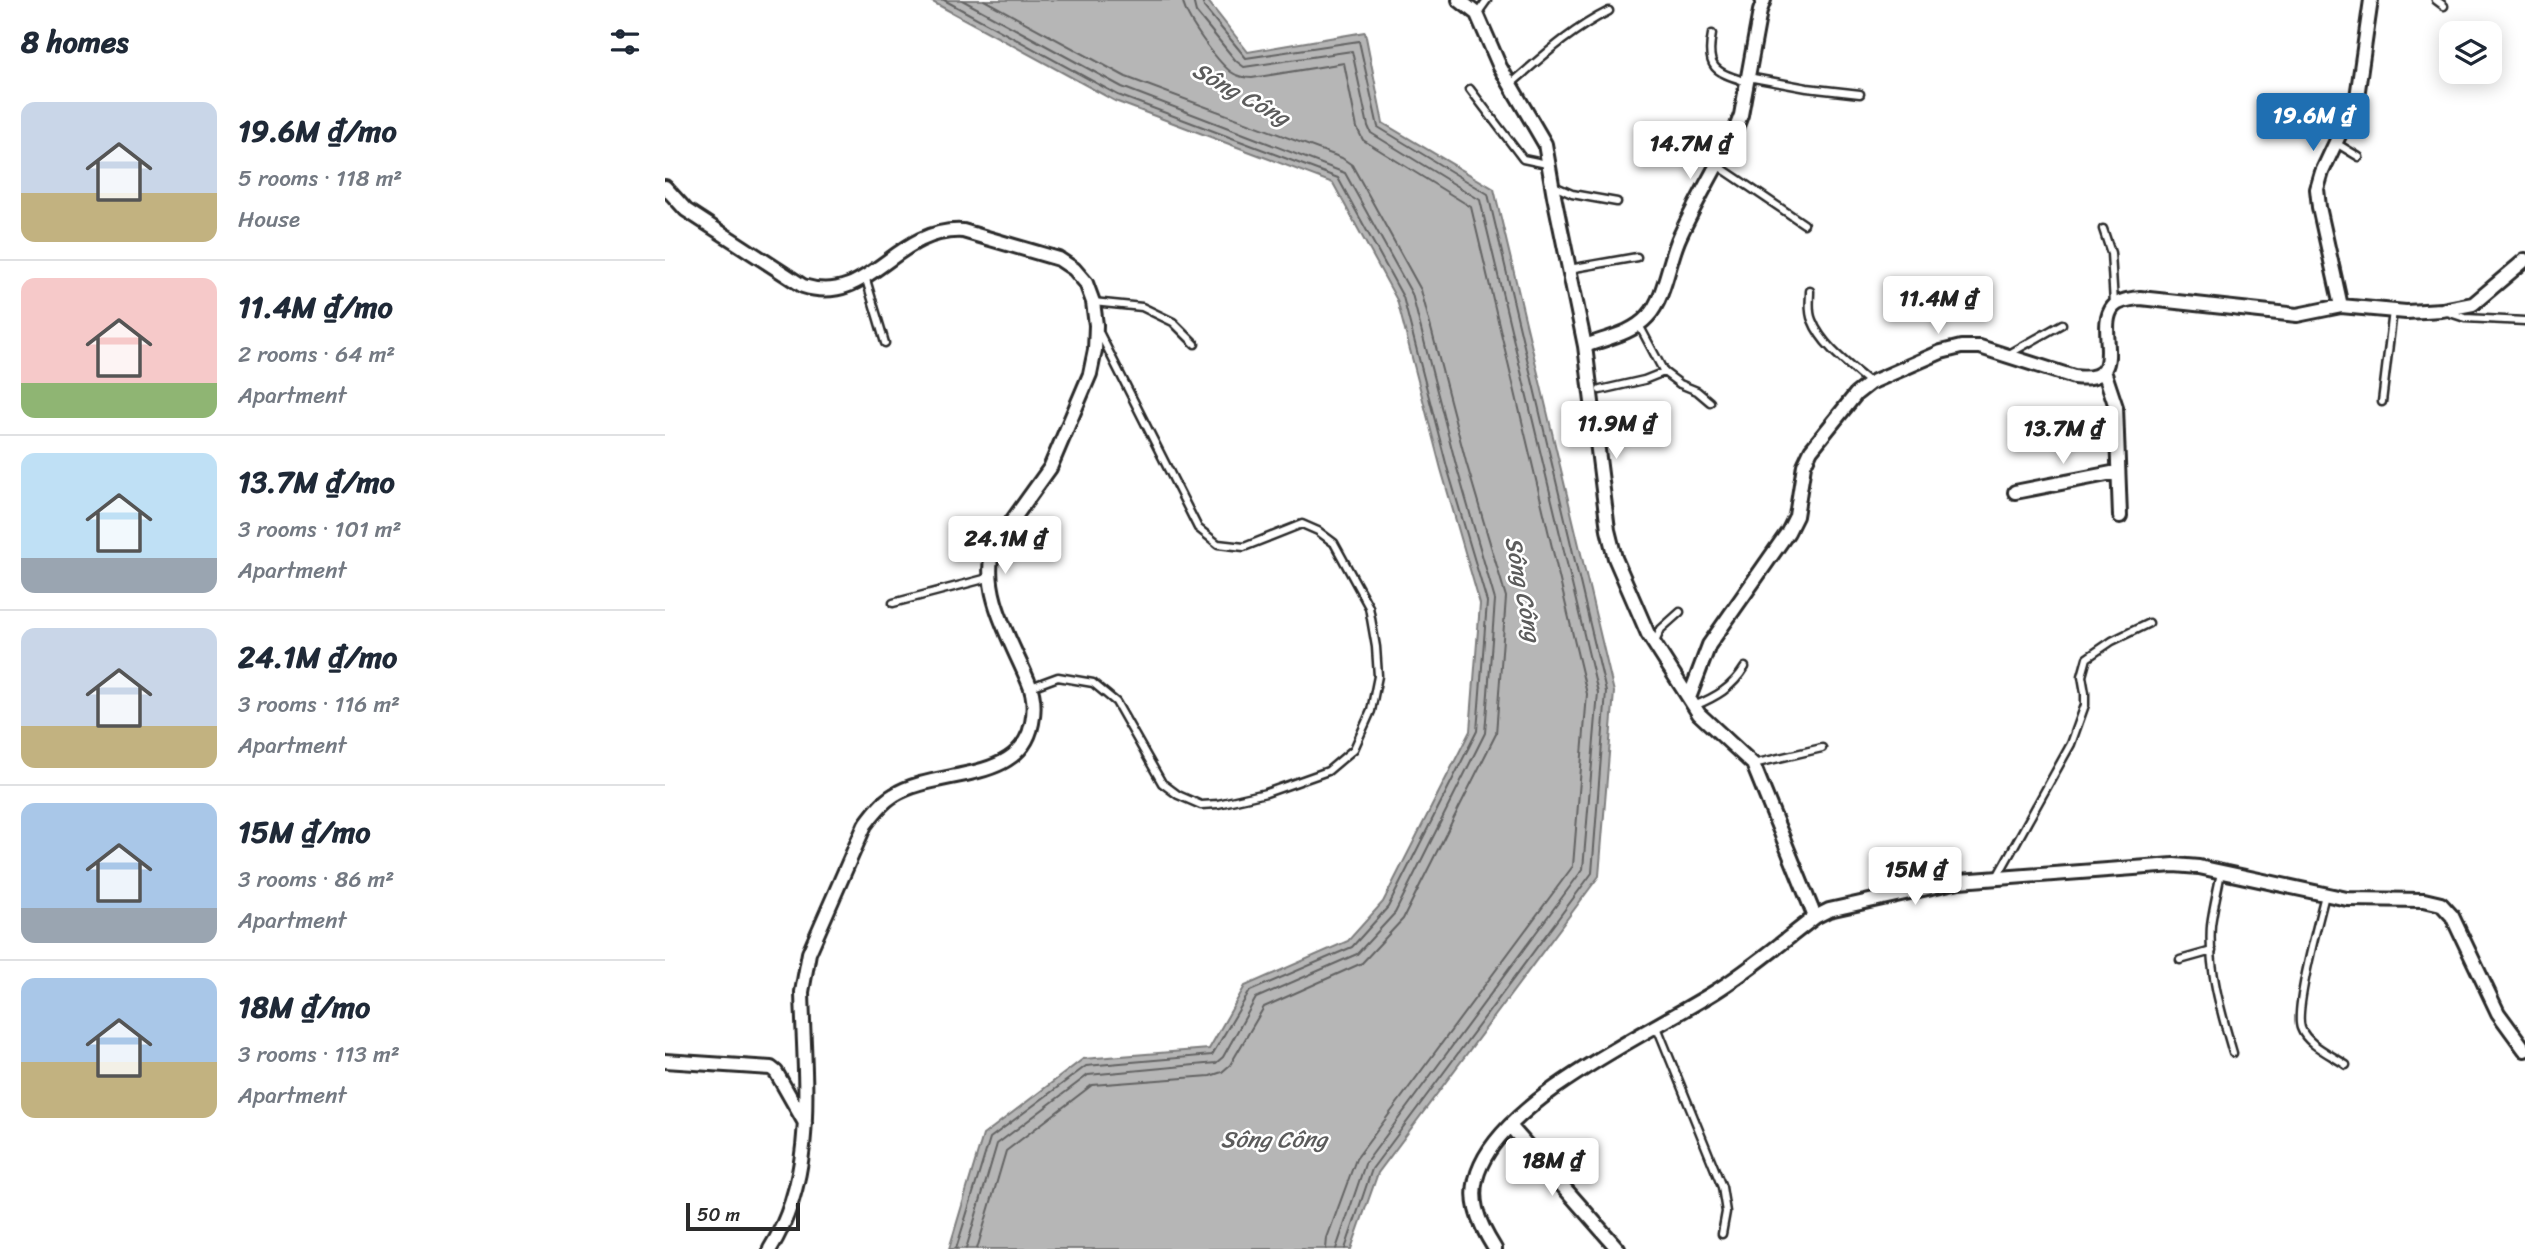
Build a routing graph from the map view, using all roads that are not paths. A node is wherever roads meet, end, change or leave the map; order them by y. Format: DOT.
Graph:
graph roads {
  1 [pos="1459,0"];
  2 [pos="1487,0"];
  3 [pos="1764,0"];
  4 [pos="2371,0"];
  5 [pos="2435,0"];
  6 [pos="2444,6"];
  7 [pos="1609,10"];
  8 [pos="1476,14"];
  9 [pos="1712,34"];
  10 [pos="1747,80"];
  11 [pos="1511,84"];
  12 [pos="1471,89"];
  13 [pos="1860,94"];
  14 [pos="2336,143"];
  15 [pos="2359,157"];
  16 [pos="1549,164"];
  17 [pos="1717,165"];
  18 [pos="1552,185"];
  19 [pos="665,187"];
  20 [pos="1618,202"];
  21 [pos="1804,224"];
  22 [pos="2103,229"];
  23 [pos="1637,257"];
  24 [pos="2525,260"];
  25 [pos="1569,269"];
  26 [pos="865,276"];
  27 [pos="1810,291"];
  28 [pos="1093,302"];
  29 [pos="2114,306"];
  30 [pos="2341,306"];
  31 [pos="2442,310"];
  32 [pos="2393,311"];
  33 [pos="2525,321"];
  34 [pos="2062,324"];
  35 [pos="1096,325"];
  36 [pos="1639,325"];
  37 [pos="885,343"];
  38 [pos="1195,344"];
  39 [pos="1585,346"];
  40 [pos="2007,355"];
  41 [pos="2104,371"];
  42 [pos="1664,372"];
  43 [pos="1870,383"];
  44 [pos="1600,390"];
  45 [pos="1710,402"];
  46 [pos="2382,402"];
  47 [pos="2117,472"];
  48 [pos="2015,492"];
  49 [pos="2120,516"];
  50 [pos="988,578"];
  51 [pos="893,603"];
  52 [pos="1680,612"];
  53 [pos="2149,622"];
  54 [pos="1654,644"];
  55 [pos="1745,667"];
  56 [pos="1036,685"];
  57 [pos="1692,702"];
  58 [pos="1822,748"];
  59 [pos="1753,764"];
  60 [pos="2221,872"];
  61 [pos="1996,878"];
  62 [pos="2325,895"];
  63 [pos="1815,917"];
  64 [pos="2212,951"];
  65 [pos="2180,960"];
  66 [pos="1657,1027"];
  67 [pos="2525,1050"];
  68 [pos="2233,1053"];
  69 [pos="665,1061"];
  70 [pos="2346,1065"];
  71 [pos="806,1124"];
  72 [pos="1510,1126"];
  73 [pos="1722,1234"];
  74 [pos="770,1249"];
  75 [pos="1495,1249"];
  76 [pos="1619,1249"];
  1 -- 8 [label="street"];
  2 -- 8 [label="lane"];
  3 -- 10 [label="street"];
  4 -- 14 [label="street"];
  5 -- 6 [label="lane"];
  7 -- 11 [label="lane"];
  8 -- 11 [label="street"];
  9 -- 10 [label="lane"];
  10 -- 13 [label="lane"];
  10 -- 17 [label="street"];
  11 -- 16 [label="street"];
  12 -- 16 [label="lane"];
  14 -- 15 [label="lane"];
  14 -- 30 [label="street"];
  16 -- 18 [label="street"];
  17 -- 21 [label="lane"];
  17 -- 36 [label="street"];
  18 -- 20 [label="lane"];
  18 -- 25 [label="street"];
  19 -- 26 [label="street"];
  22 -- 29 [label="lane"];
  23 -- 25 [label="lane"];
  24 -- 31 [label="street"];
  25 -- 39 [label="street"];
  26 -- 28 [label="street"];
  26 -- 37 [label="lane"];
  27 -- 43 [label="lane"];
  28 -- 35 [label="street"];
  28 -- 38 [label="lane"];
  29 -- 30 [label="street"];
  29 -- 41 [label="street"];
  30 -- 32 [label="street"];
  31 -- 32 [label="street"];
  31 -- 33 [label="lane"];
  32 -- 46 [label="lane"];
  34 -- 40 [label="lane"];
  35 -- 50 [label="street"];
  35 -- 56 [label="lane"];
  36 -- 39 [label="street"];
  36 -- 42 [label="lane"];
  39 -- 54 [label="street"];
  40 -- 41 [label="street"];
  40 -- 43 [label="street"];
  41 -- 47 [label="street"];
  42 -- 44 [label="lane"];
  42 -- 45 [label="lane"];
  43 -- 57 [label="street"];
  47 -- 48 [label="street"];
  47 -- 49 [label="street"];
  50 -- 51 [label="lane"];
  50 -- 56 [label="street"];
  52 -- 54 [label="lane"];
  53 -- 61 [label="lane"];
  54 -- 57 [label="street"];
  55 -- 57 [label="lane"];
  56 -- 71 [label="street"];
  57 -- 59 [label="street"];
  58 -- 59 [label="lane"];
  59 -- 63 [label="street"];
  60 -- 61 [label="street"];
  60 -- 62 [label="street"];
  60 -- 64 [label="lane"];
  61 -- 63 [label="street"];
  62 -- 67 [label="street"];
  62 -- 70 [label="lane"];
  63 -- 66 [label="street"];
  64 -- 65 [label="lane"];
  64 -- 68 [label="lane"];
  66 -- 72 [label="street"];
  66 -- 73 [label="lane"];
  69 -- 71 [label="street"];
  71 -- 74 [label="street"];
  72 -- 75 [label="street"];
  72 -- 76 [label="street"];
}
